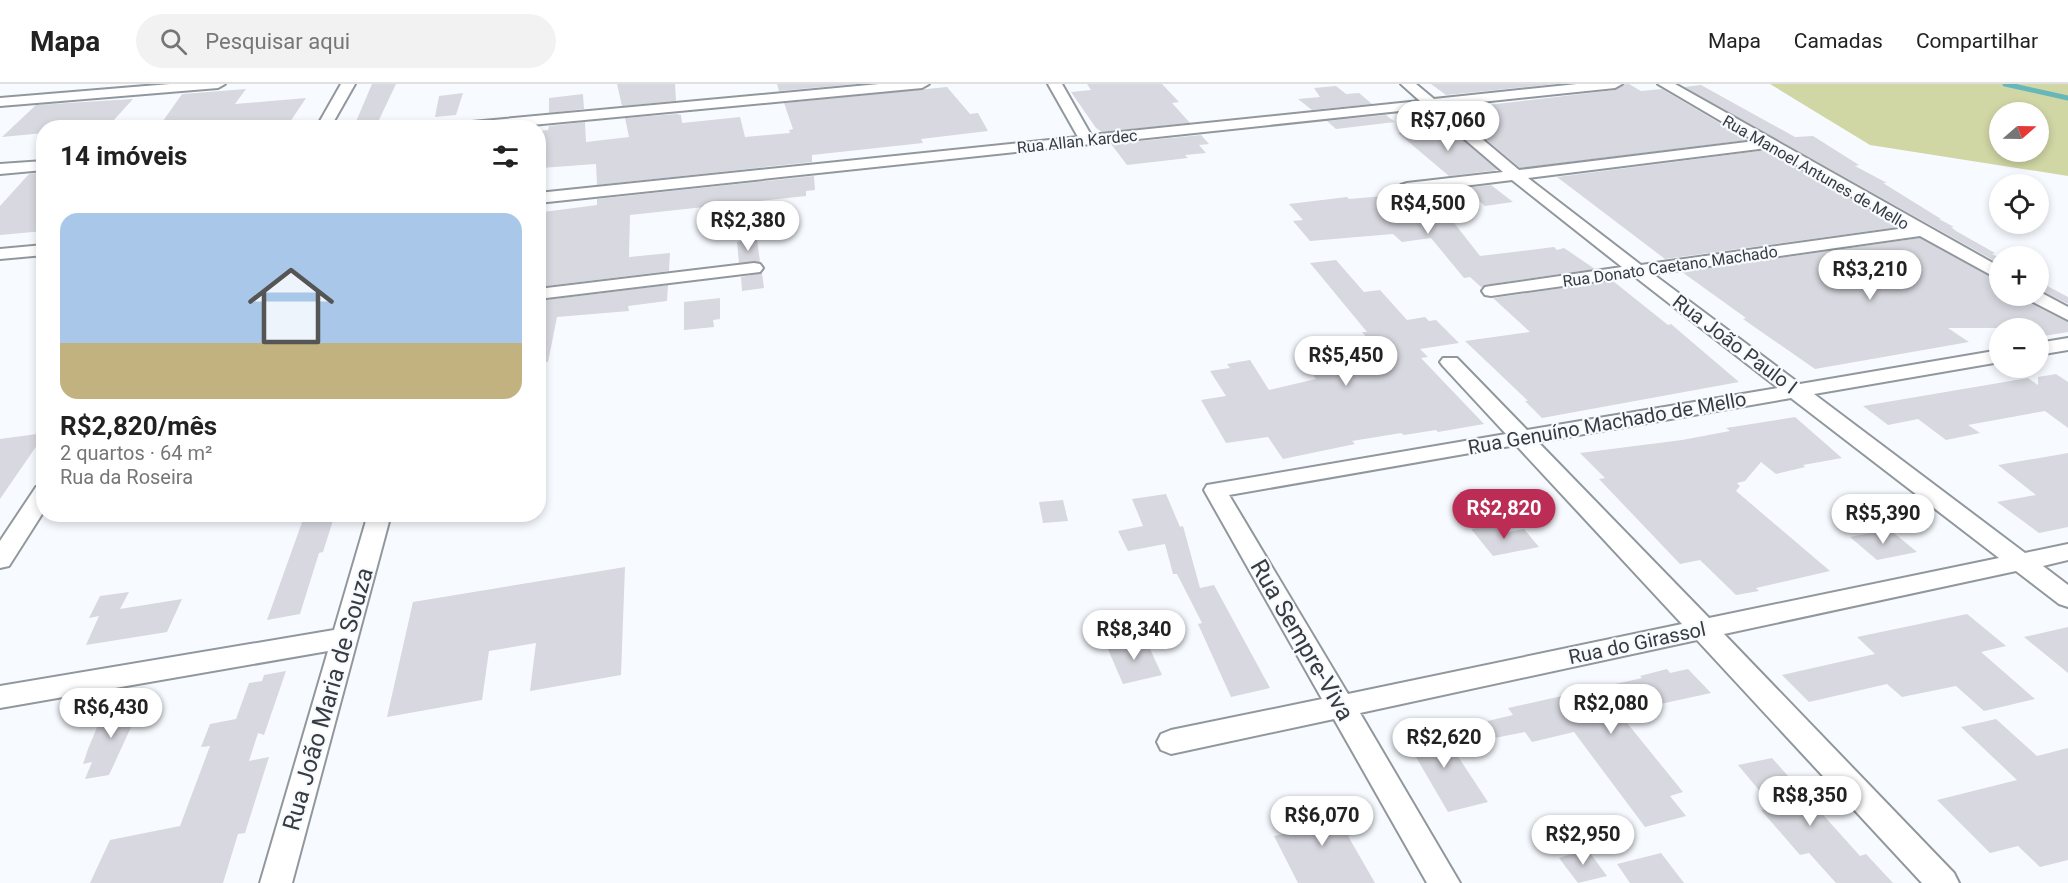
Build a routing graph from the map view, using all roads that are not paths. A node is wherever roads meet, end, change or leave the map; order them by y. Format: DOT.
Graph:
graph roads {
  1 [pos="218,84"];
  2 [pos="348,84"];
  3 [pos="922,84"];
  4 [pos="1055,84"];
  5 [pos="1408,84"];
  6 [pos="1615,84"];
  7 [pos="1665,84"];
  8 [pos="0,102"];
  9 [pos="1430,104"];
  10 [pos="328,120"];
  11 [pos="518,120"];
  12 [pos="1087,140"];
  13 [pos="1767,144"];
  14 [pos="36,166"];
  15 [pos="0,169"];
  16 [pos="1514,175"];
  17 [pos="1407,188"];
  18 [pos="546,197"];
  19 [pos="1921,231"];
  20 [pos="36,251"];
  21 [pos="0,254"];
  22 [pos="754,268"];
  23 [pos="1989,269"];
  24 [pos="1638,270"];
  25 [pos="1491,291"];
  26 [pos="546,293"];
  27 [pos="2049,304"];
  28 [pos="2068,314"];
  29 [pos="2068,344"];
  30 [pos="2049,347"];
  31 [pos="1989,358"];
  32 [pos="1450,362"];
  33 [pos="1795,390"];
  34 [pos="1521,437"];
  35 [pos="1215,490"];
  36 [pos="36,504"];
  37 [pos="378,522"];
  38 [pos="2068,552"];
  39 [pos="0,560"];
  40 [pos="2020,562"];
  41 [pos="2068,598"];
  42 [pos="1703,629"];
  43 [pos="345,638"];
  44 [pos="0,697"];
  45 [pos="1340,706"];
  46 [pos="1172,742"];
  47 [pos="276,883"];
  48 [pos="1444,883"];
  49 [pos="1943,883"];
  1 -- 8 [label="street"];
  2 -- 10 [label="street"];
  3 -- 11 [label="street"];
  4 -- 12 [label="street"];
  5 -- 9 [label="street, Rua João Paulo I"];
  6 -- 9 [label="street, Rua Allan Kardec"];
  7 -- 13 [label="street, Rua Manoel Antunes de Mello"];
  9 -- 12 [label="street, Rua Allan Kardec"];
  9 -- 16 [label="street, Rua João Paulo I"];
  12 -- 18 [label="street, Rua Allan Kardec"];
  13 -- 16 [label="street"];
  13 -- 19 [label="street, Rua Manoel Antunes de Mello"];
  14 -- 15 [label="street"];
  16 -- 17 [label="street"];
  16 -- 24 [label="street, Rua João Paulo I"];
  19 -- 23 [label="street, Rua Manoel Antunes de Mello"];
  19 -- 24 [label="street, Rua Donato Caetano Machado"];
  20 -- 21 [label="street"];
  22 -- 26 [label="street"];
  24 -- 25 [label="street, Rua Donato Caetano Machado"];
  24 -- 33 [label="street, Rua João Paulo I"];
  27 -- 28 [label="street"];
  29 -- 30 [label="street"];
  31 -- 33 [label="street, Rua Genuíno Machado de Mello"];
  32 -- 34 [label="street"];
  33 -- 34 [label="street, Rua Genuíno Machado de Mello"];
  33 -- 40 [label="street, Rua João Paulo I"];
  34 -- 35 [label="street, Rua Genuíno Machado de Mello"];
  34 -- 42 [label="street"];
  35 -- 45 [label="street, Rua Sempre-Viva"];
  36 -- 39 [label="street"];
  37 -- 43 [label="street, Rua João Maria de Souza"];
  38 -- 40 [label="street, Rua do Girassol"];
  40 -- 41 [label="street, Rua João Paulo I"];
  40 -- 42 [label="street, Rua do Girassol"];
  42 -- 45 [label="street, Rua do Girassol"];
  42 -- 49 [label="street"];
  43 -- 44 [label="street"];
  43 -- 47 [label="street, Rua João Maria de Souza"];
  45 -- 46 [label="street, Rua do Girassol"];
  45 -- 48 [label="street, Rua Sempre-Viva"];
}
